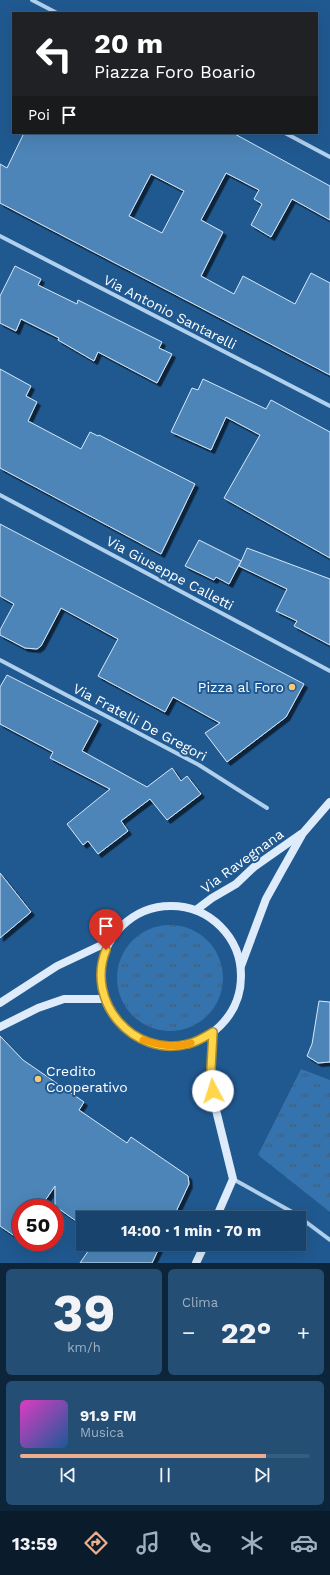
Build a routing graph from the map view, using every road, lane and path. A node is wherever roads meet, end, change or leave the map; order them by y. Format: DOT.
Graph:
graph roads {
  1 [pos="32,0"];
  2 [pos="55,12"];
  3 [pos="287,134"];
  4 [pos="330,157"];
  5 [pos="0,236"];
  6 [pos="330,406"];
  7 [pos="0,495"];
  8 [pos="0,660"];
  9 [pos="330,671"];
  10 [pos="330,802"];
  11 [pos="267,808"];
  12 [pos="302,833"];
  13 [pos="196,910"];
  14 [pos="110,941"];
  15 [pos="241,966"];
  16 [pos="104,999"];
  17 [pos="0,1003"];
  18 [pos="0,1027"];
  19 [pos="213,1032"];
  20 [pos="233,1179"];
  21 [pos="219,1211"];
  22 [pos="330,1240"];
  23 [pos="201,1251"];
  24 [pos="196,1263"];
  1 -- 2 [label="street"];
  3 -- 4 [label="street"];
  5 -- 6 [label="street, Via Antonio Santarelli"];
  7 -- 9 [label="street, Via Giuseppe Calletti"];
  8 -- 11 [label="street, Via Fratelli De Gregori"];
  10 -- 12 [label="main road, Via Ravegnana"];
  12 -- 13 [label="main road, Via Ravegnana"];
  12 -- 15 [label="main road, Via Ravegnana"];
  13 -- 14 [label="main road"];
  13 -- 15 [label="main road"];
  14 -- 16 [label="main road"];
  14 -- 17 [label="main road"];
  15 -- 19 [label="main road"];
  16 -- 18 [label="main road"];
  16 -- 19 [label="main road"];
  19 -- 20 [label="main road"];
  20 -- 21 [label="main road"];
  20 -- 22 [label="street"];
  23 -- 24 [label="main road"];
}
